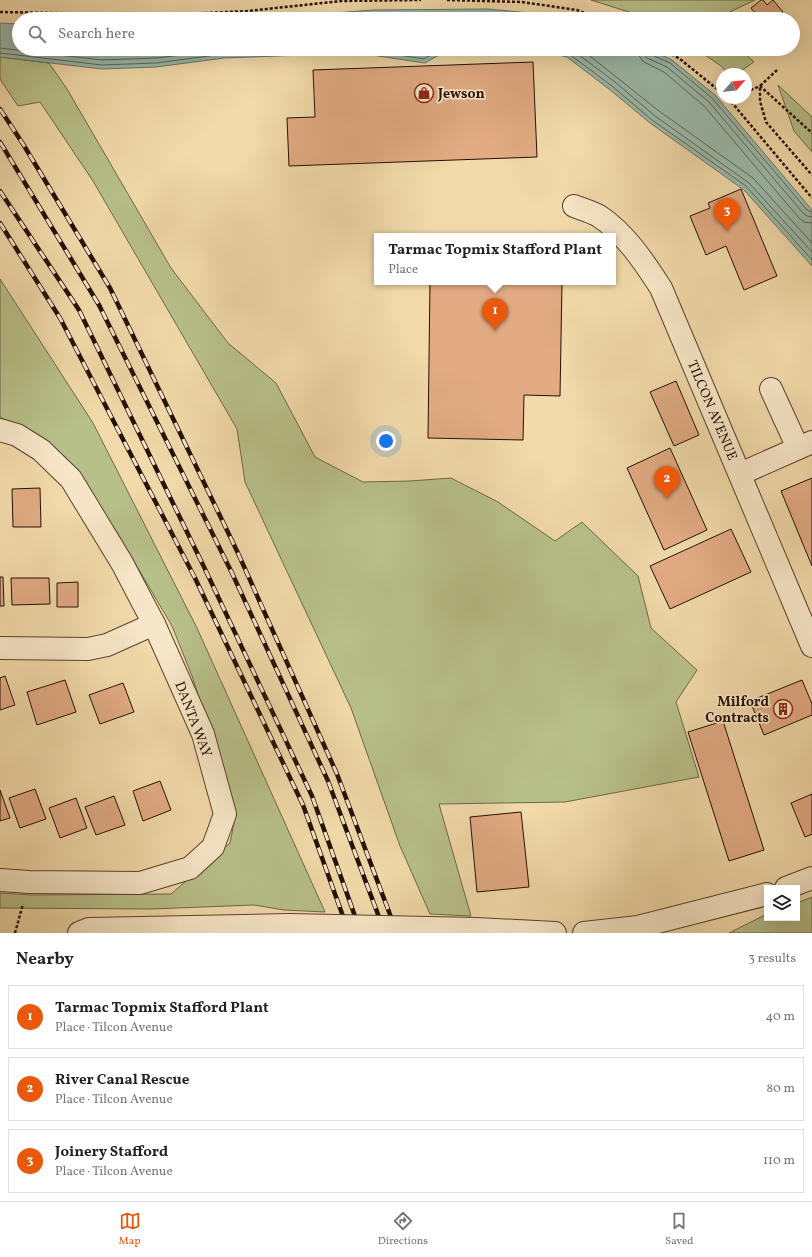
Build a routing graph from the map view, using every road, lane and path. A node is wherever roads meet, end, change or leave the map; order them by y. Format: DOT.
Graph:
graph roads {
  1 [pos="421,0"];
  2 [pos="447,0"];
  3 [pos="0,12"];
  4 [pos="12,12"];
  5 [pos="227,12"];
  6 [pos="582,12"];
  7 [pos="675,56"];
  8 [pos="777,70"];
  9 [pos="760,86"];
  10 [pos="716,88"];
  11 [pos="752,89"];
  12 [pos="734,104"];
  13 [pos="812,133"];
  14 [pos="812,175"];
  15 [pos="812,198"];
  16 [pos="574,206"];
  17 [pos="771,389"];
  18 [pos="0,430"];
  19 [pos="805,445"];
  20 [pos="740,474"];
  21 [pos="154,624"];
  22 [pos="810,636"];
  23 [pos="0,648"];
  24 [pos="812,878"];
  25 [pos="0,880"];
  26 [pos="29,882"];
  27 [pos="794,885"];
  28 [pos="764,895"];
  29 [pos="639,930"];
  30 [pos="16,933"];
  31 [pos="79,933"];
  32 [pos="555,933"];
  33 [pos="584,933"];
  1 -- 5 [label="path"];
  2 -- 6 [label="path"];
  3 -- 4 [label="path"];
  7 -- 10 [label="path"];
  8 -- 9 [label="path"];
  9 -- 11 [label="path"];
  9 -- 13 [label="path"];
  9 -- 14 [label="path"];
  12 -- 15 [label="path"];
  16 -- 20 [label="street, TILCON AVENUE"];
  17 -- 19 [label="street"];
  18 -- 21 [label="street, DANTA WAY"];
  19 -- 20 [label="street"];
  20 -- 22 [label="street, TILCON AVENUE"];
  21 -- 23 [label="street"];
  21 -- 26 [label="street, DANTA WAY"];
  24 -- 27 [label="street"];
  25 -- 26 [label="street, DANTA WAY"];
  26 -- 30 [label="path"];
  28 -- 29 [label="street"];
  29 -- 33 [label="street"];
  31 -- 32 [label="street, bridge"];
}
